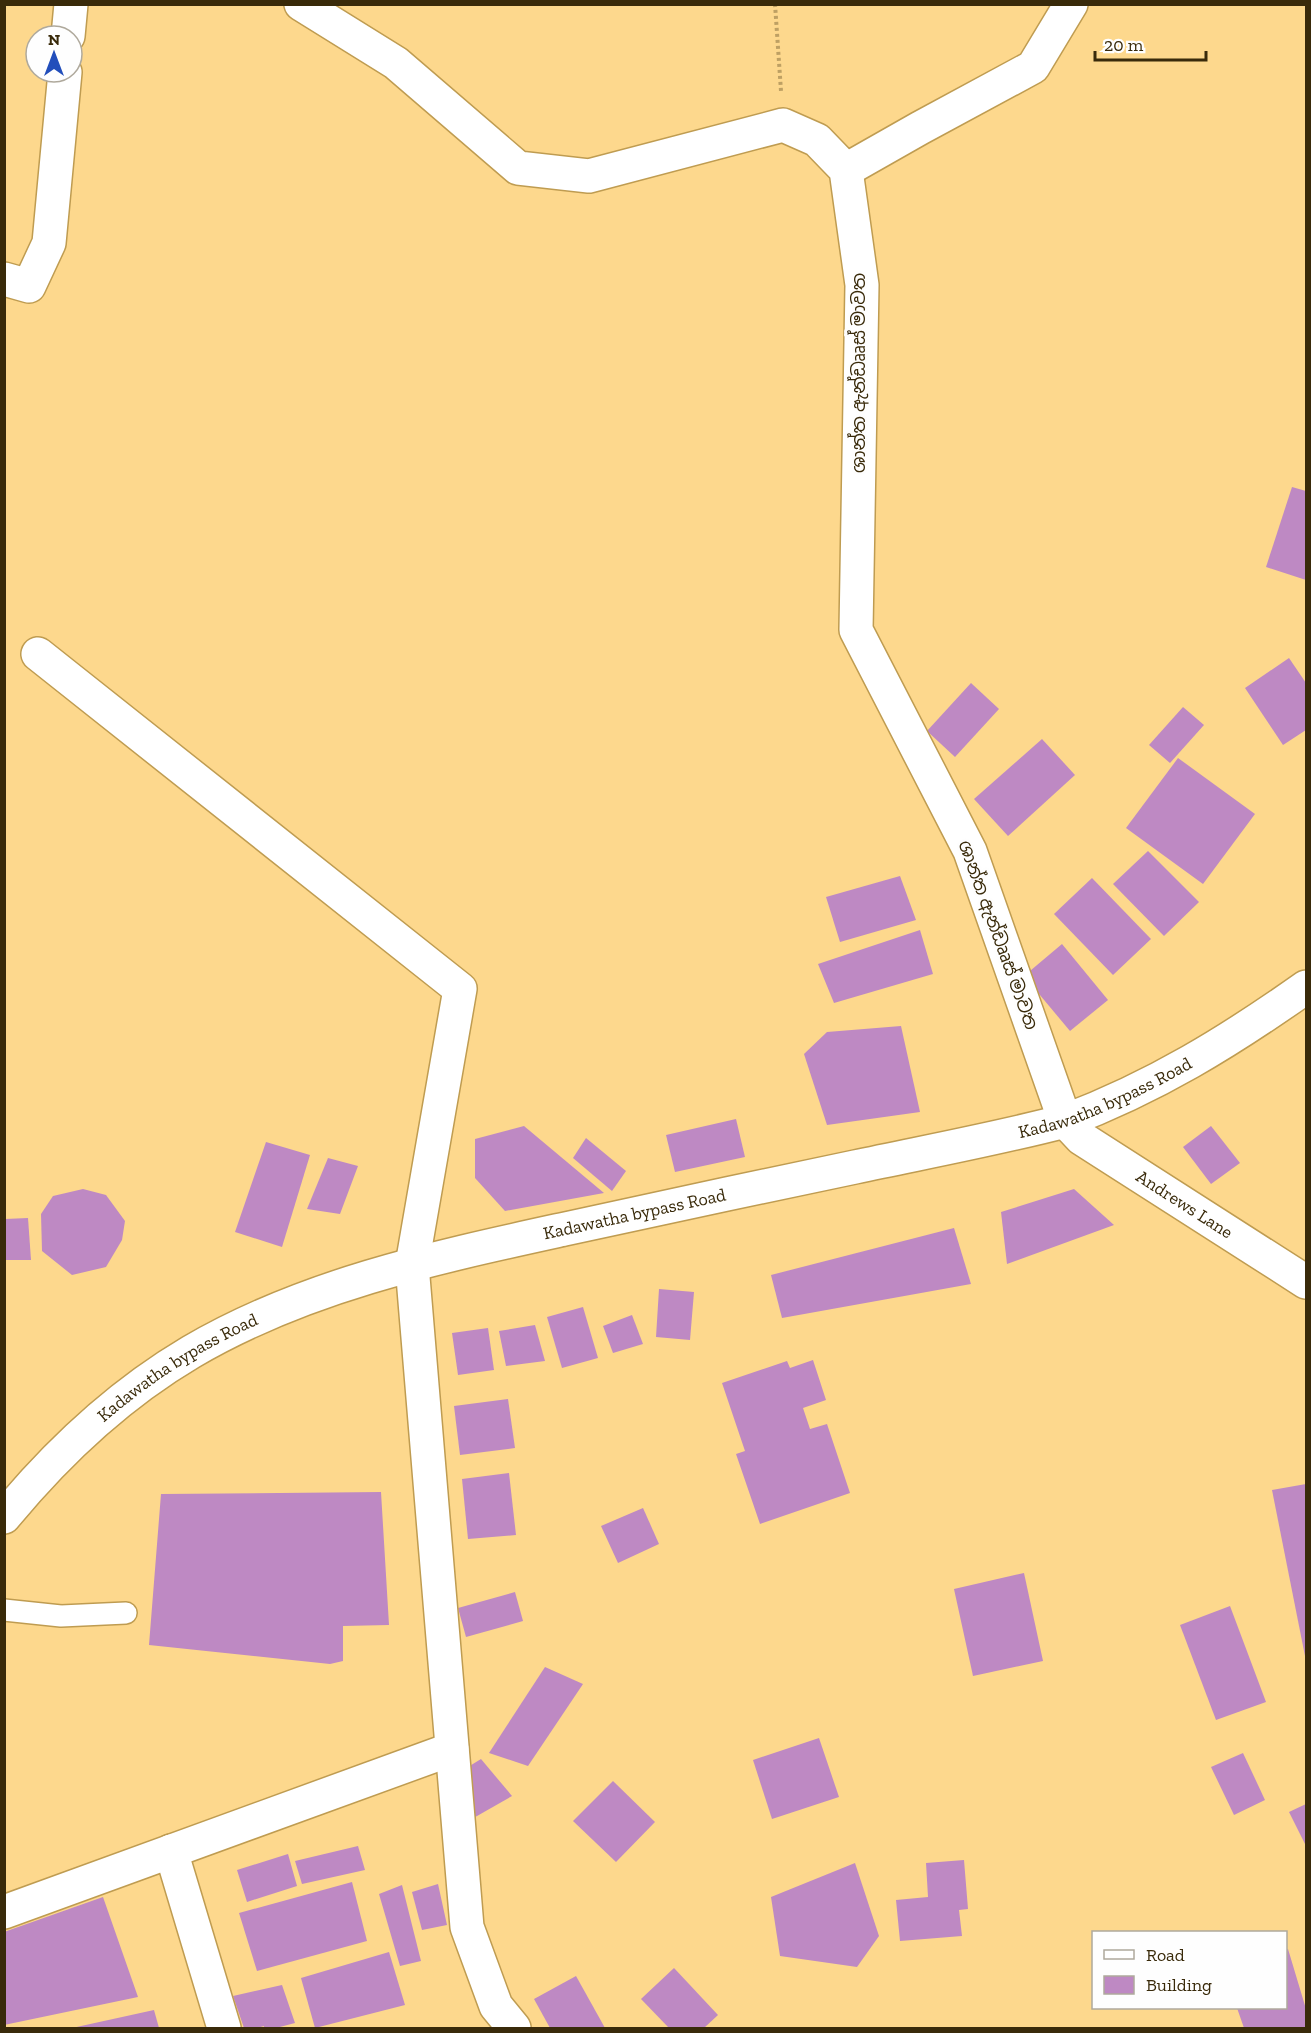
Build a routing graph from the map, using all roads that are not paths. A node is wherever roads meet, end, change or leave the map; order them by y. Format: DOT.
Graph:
graph roads {
  1 [pos="71,4"];
  2 [pos="301,4"];
  3 [pos="1071,4"];
  4 [pos="69,24"];
  5 [pos="63,84"];
  6 [pos="846,170"];
  7 [pos="4,279"];
  8 [pos="38,654"];
  9 [pos="1306,987"];
  10 [pos="1065,1121"];
  11 [pos="412,1265"];
  12 [pos="1306,1282"];
  13 [pos="4,1517"];
  14 [pos="4,1610"];
  15 [pos="126,1613"];
  16 [pos="452,1749"];
  17 [pos="171,1851"];
  18 [pos="4,1912"];
  19 [pos="224,2028"];
  20 [pos="514,2028"];
  1 -- 4 [label="street"];
  2 -- 6 [label="street"];
  3 -- 6 [label="street"];
  5 -- 7 [label="street"];
  6 -- 10 [label="street, ශාන්ත ඇන්ඩෘෘස් මාවත"];
  8 -- 11 [label="street"];
  9 -- 10 [label="street, Kadawatha bypass Road"];
  10 -- 11 [label="street, Kadawatha bypass Road"];
  10 -- 12 [label="street, Andrews Lane"];
  11 -- 13 [label="street, Kadawatha bypass Road"];
  11 -- 16 [label="street"];
  14 -- 15 [label="lane"];
  16 -- 17 [label="street"];
  16 -- 20 [label="street"];
  17 -- 18 [label="street"];
  17 -- 19 [label="street"];
}
